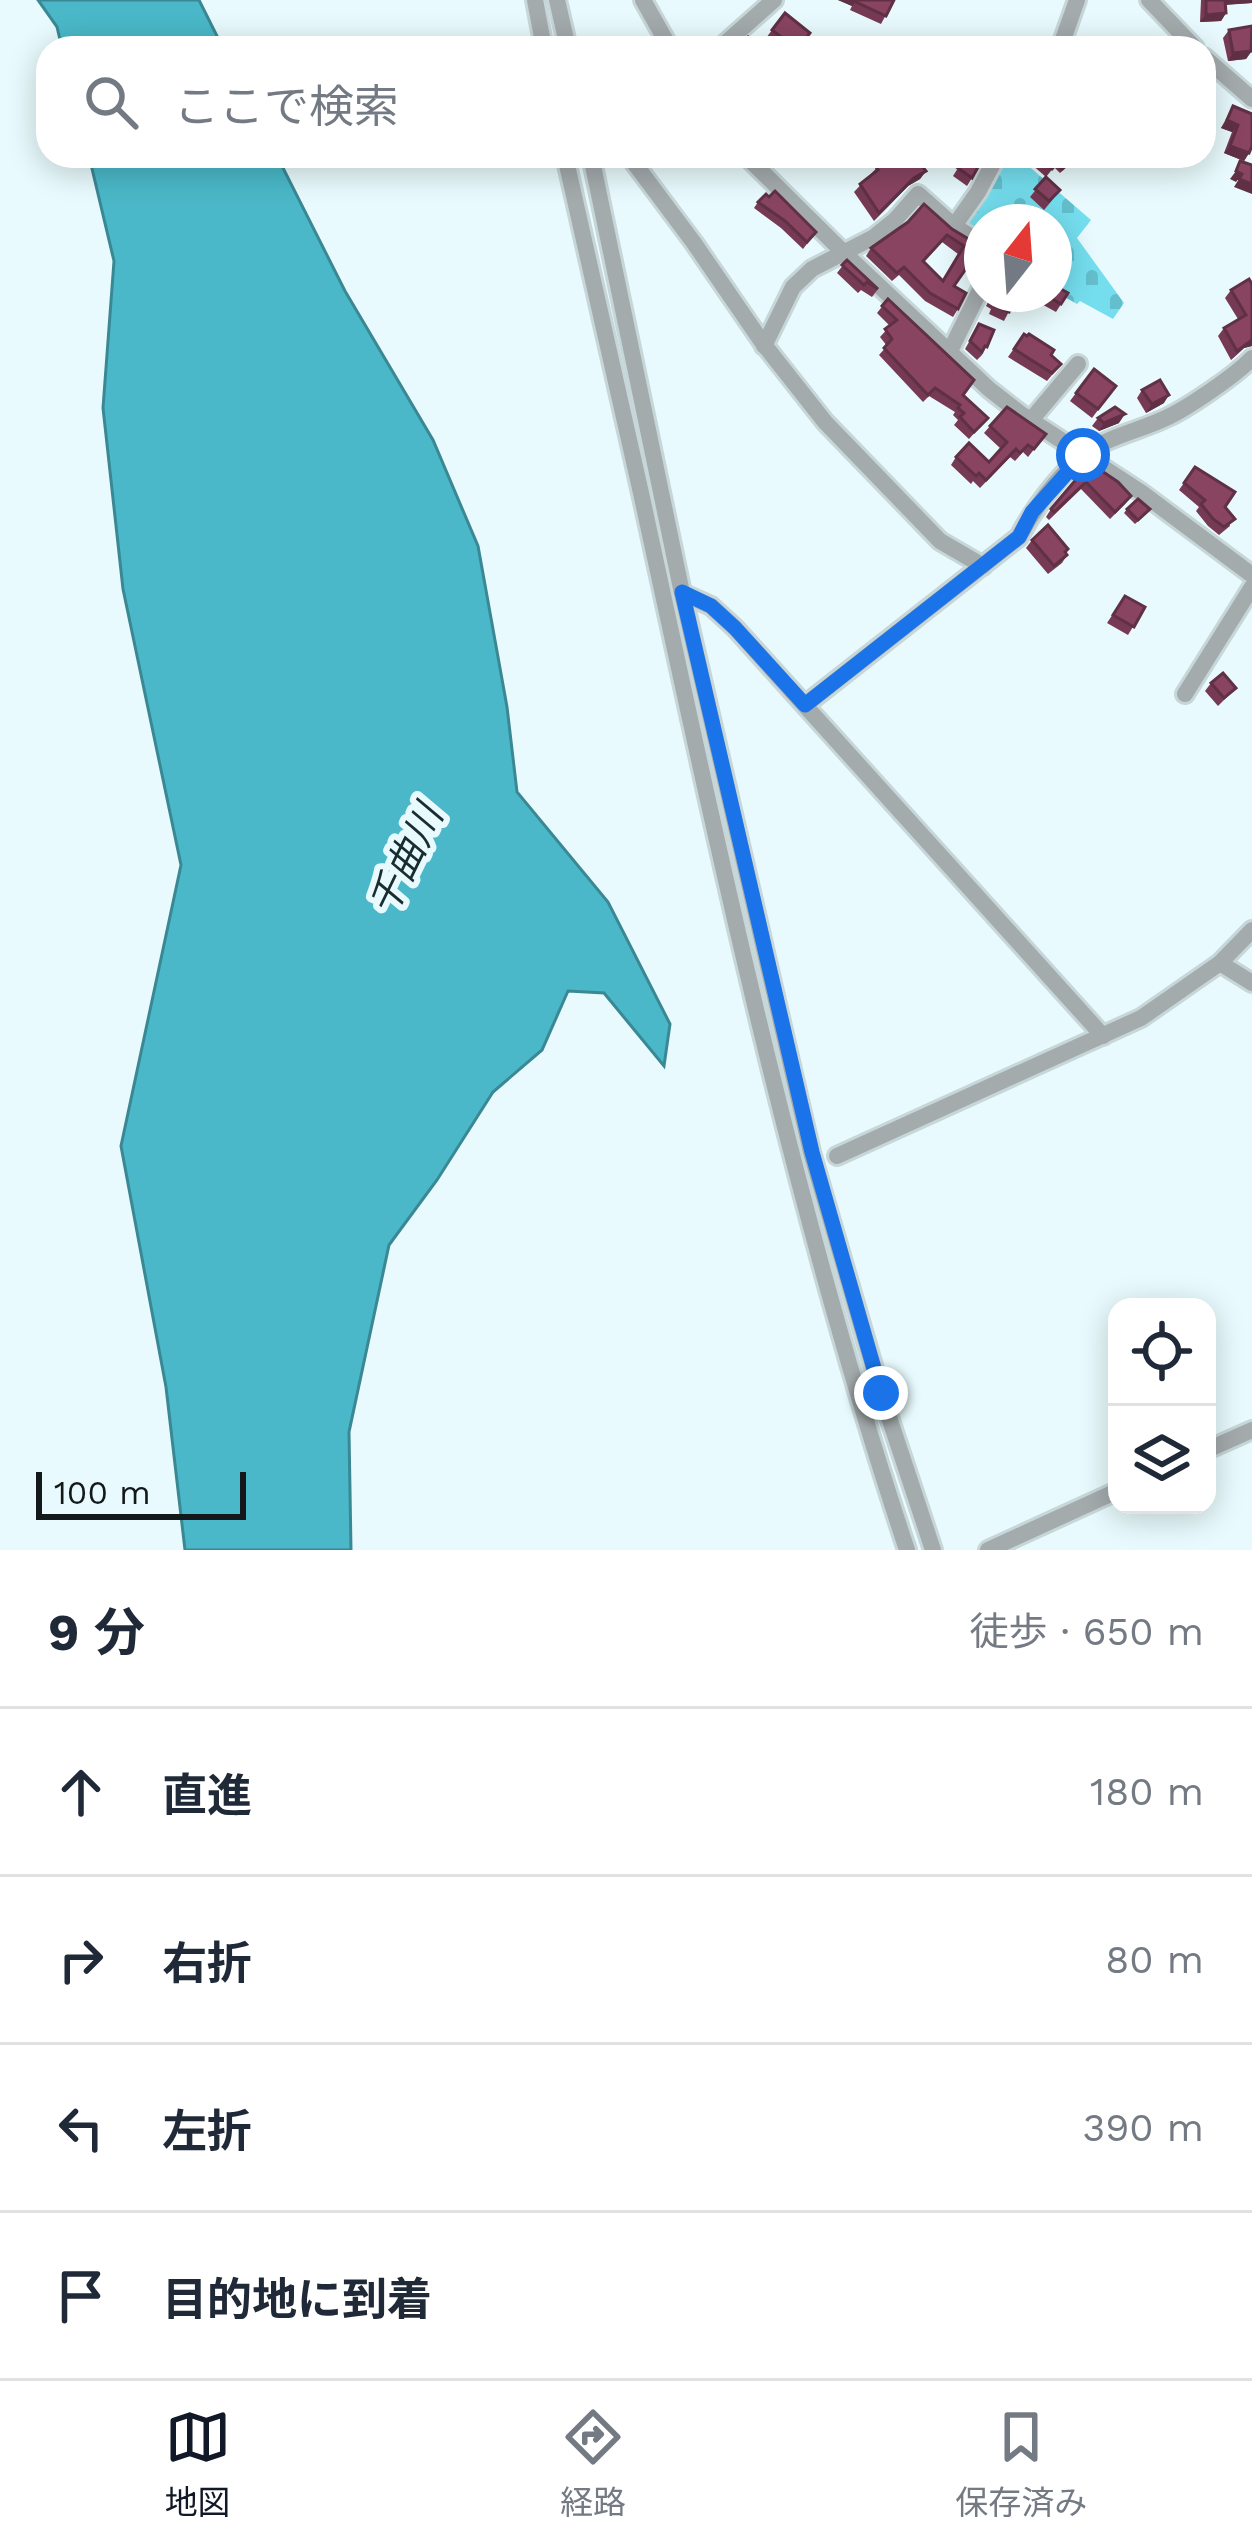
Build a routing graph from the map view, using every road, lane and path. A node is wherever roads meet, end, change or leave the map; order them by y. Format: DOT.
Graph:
graph roads {
  1 [pos="535,0"];
  2 [pos="557,0"];
  3 [pos="643,0"];
  4 [pos="775,0"];
  5 [pos="1076,0"];
  6 [pos="1149,0"];
  7 [pos="542,36"];
  8 [pos="565,36"];
  9 [pos="663,36"];
  10 [pos="734,36"];
  11 [pos="1064,36"];
  12 [pos="1184,36"];
  13 [pos="1216,68"];
  14 [pos="1252,99"];
  15 [pos="568,168"];
  16 [pos="594,168"];
  17 [pos="638,168"];
  18 [pos="758,168"];
  19 [pos="991,168"];
  20 [pos="954,226"];
  21 [pos="964,232"];
  22 [pos="844,253"];
  23 [pos="969,312"];
  24 [pos="764,346"];
  25 [pos="949,353"];
  26 [pos="1252,358"];
  27 [pos="1078,364"];
  28 [pos="1030,421"];
  29 [pos="1083,455"];
  30 [pos="983,566"];
  31 [pos="1252,575"];
  32 [pos="1252,587"];
  33 [pos="682,592"];
  34 [pos="1185,694"];
  35 [pos="805,705"];
  36 [pos="1252,930"];
  37 [pos="1220,963"];
  38 [pos="1252,983"];
  39 [pos="1103,1036"];
  40 [pos="837,1156"];
  41 [pos="1252,1430"];
  42 [pos="1216,1446"];
  43 [pos="1108,1495"];
  44 [pos="907,1550"];
  45 [pos="933,1550"];
  46 [pos="988,1550"];
  1 -- 7 [label="street"];
  2 -- 8 [label="street"];
  3 -- 9 [label="street"];
  4 -- 10 [label="street"];
  5 -- 11 [label="street"];
  6 -- 12 [label="street"];
  13 -- 14 [label="street"];
  15 -- 44 [label="street"];
  16 -- 33 [label="street"];
  17 -- 24 [label="street"];
  18 -- 22 [label="street"];
  19 -- 20 [label="street"];
  20 -- 21 [label="street"];
  20 -- 22 [label="street"];
  22 -- 24 [label="street"];
  22 -- 25 [label="street"];
  23 -- 25 [label="street"];
  24 -- 30 [label="street"];
  25 -- 28 [label="street"];
  26 -- 29 [label="street"];
  27 -- 28 [label="street"];
  28 -- 29 [label="street"];
  29 -- 30 [label="street"];
  29 -- 31 [label="street"];
  30 -- 35 [label="street"];
  32 -- 34 [label="street"];
  33 -- 35 [label="street"];
  33 -- 45 [label="street"];
  35 -- 39 [label="street"];
  36 -- 37 [label="street"];
  37 -- 38 [label="street"];
  37 -- 39 [label="street"];
  39 -- 40 [label="street"];
  41 -- 42 [label="street"];
  43 -- 46 [label="street"];
}
